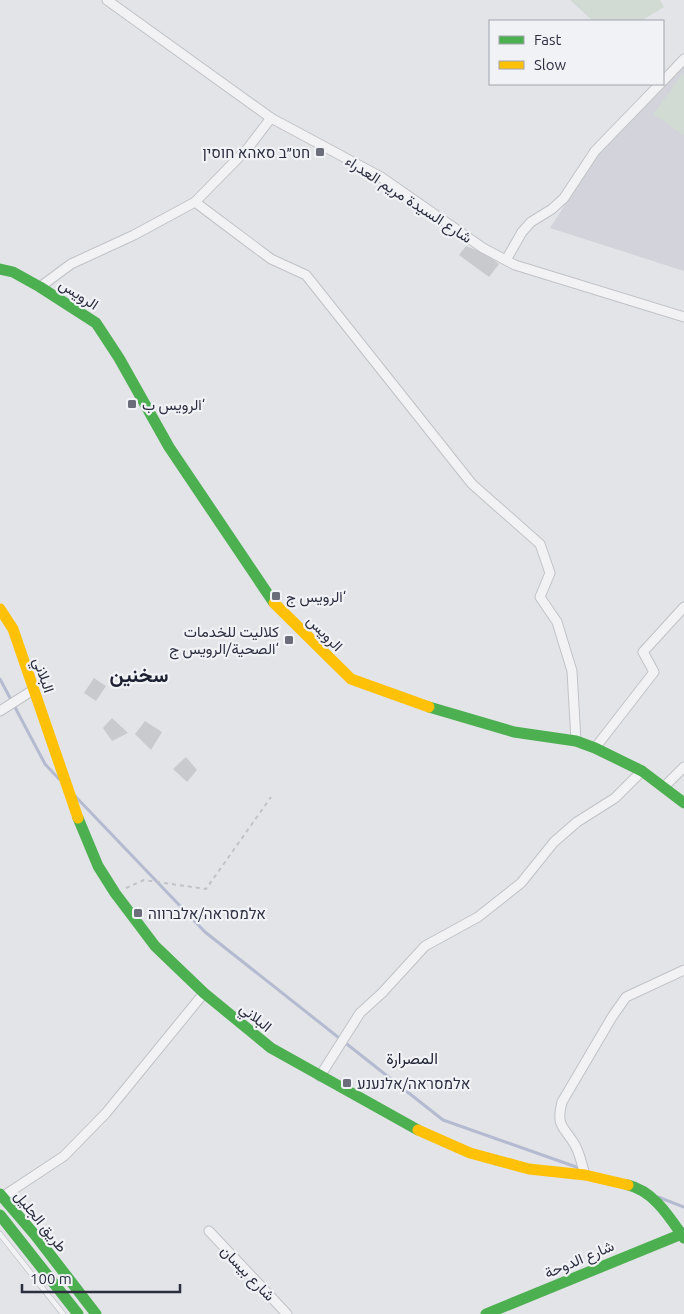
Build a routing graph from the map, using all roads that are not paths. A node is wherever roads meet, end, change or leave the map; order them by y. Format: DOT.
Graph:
graph roads {
  1 [pos="107,0"];
  2 [pos="684,60"];
  3 [pos="664,80"];
  4 [pos="659,85"];
  5 [pos="271,118"];
  6 [pos="196,202"];
  7 [pos="506,260"];
  8 [pos="0,269"];
  9 [pos="40,287"];
  10 [pos="684,317"];
  11 [pos="684,607"];
  12 [pos="0,609"];
  13 [pos="33,690"];
  14 [pos="0,711"];
  15 [pos="576,741"];
  16 [pos="595,748"];
  17 [pos="684,767"];
  18 [pos="642,771"];
  19 [pos="664,787"];
  20 [pos="684,803"];
  21 [pos="684,970"];
  22 [pos="204,993"];
  23 [pos="320,1076"];
  24 [pos="585,1175"];
  25 [pos="1,1195"];
  26 [pos="0,1215"];
  27 [pos="208,1232"];
  28 [pos="0,1234"];
  29 [pos="683,1235"];
  30 [pos="63,1314"];
  31 [pos="78,1314"];
  32 [pos="96,1314"];
  33 [pos="287,1314"];
  34 [pos="486,1314"];
  1 -- 5 [label="street, شارع السيدة مريم العدراء"];
  2 -- 3 [label="street"];
  4 -- 7 [label="street"];
  5 -- 6 [label="street"];
  5 -- 7 [label="street, شارع السيدة مريم العدراء"];
  6 -- 9 [label="street"];
  6 -- 15 [label="street"];
  7 -- 10 [label="street, شارع السيدة مريم العدراء"];
  8 -- 9 [label="street, الرويس"];
  9 -- 15 [label="street, الرويس"];
  11 -- 16 [label="street"];
  12 -- 13 [label="street, البلاني"];
  13 -- 14 [label="street"];
  13 -- 22 [label="street, البلاني"];
  15 -- 16 [label="street, الرويس"];
  16 -- 18 [label="street, الرويس"];
  17 -- 19 [label="street"];
  18 -- 19 [label="street, الرويس"];
  18 -- 23 [label="street"];
  19 -- 20 [label="street, الرويس"];
  21 -- 24 [label="street"];
  22 -- 23 [label="street, البلاني"];
  22 -- 25 [label="street"];
  23 -- 24 [label="street, البلاني"];
  24 -- 29 [label="street, البلاني"];
  25 -- 32 [label="street, طريق الجليل"];
  26 -- 31 [label="street, طريق الجليل"];
  27 -- 33 [label="street, شارع بيسان"];
  28 -- 30 [label="lane"];
  29 -- 34 [label="street, شارع الدوحة"];
}
